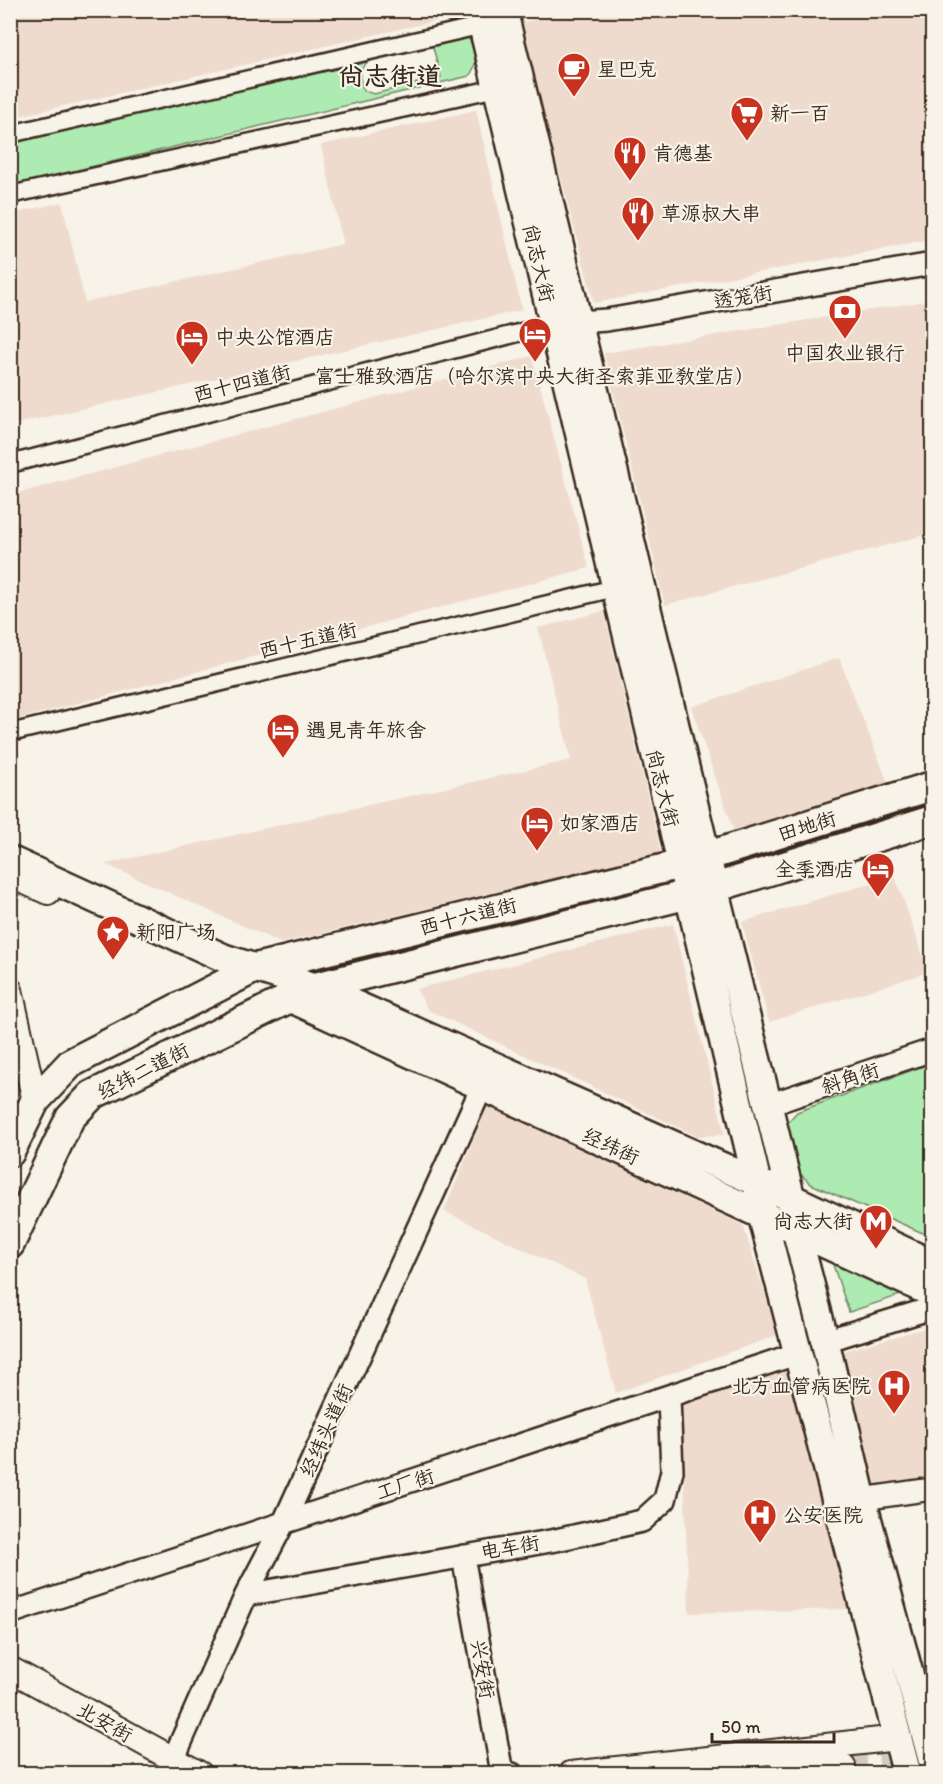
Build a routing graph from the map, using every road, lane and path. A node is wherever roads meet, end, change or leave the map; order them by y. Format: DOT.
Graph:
graph roads {
  1 [pos="488,15"];
  2 [pos="497,88"];
  3 [pos="10,134"];
  4 [pos="10,195"];
  5 [pos="933,264"];
  6 [pos="566,323"];
  7 [pos="10,464"];
  8 [pos="615,588"];
  9 [pos="10,733"];
  10 [pos="933,786"];
  11 [pos="933,820"];
  12 [pos="10,860"];
  13 [pos="694,861"];
  14 [pos="10,877"];
  15 [pos="701,891"];
  16 [pos="224,958"];
  17 [pos="255,968"];
  18 [pos="10,990"];
  19 [pos="302,992"];
  20 [pos="933,1050"];
  21 [pos="482,1087"];
  22 [pos="35,1101"];
  23 [pos="768,1105"];
  24 [pos="10,1152"];
  25 [pos="757,1182"];
  26 [pos="791,1198"];
  27 [pos="762,1215"];
  28 [pos="796,1230"];
  29 [pos="10,1244"];
  30 [pos="933,1264"];
  31 [pos="933,1293"];
  32 [pos="933,1308"];
  33 [pos="825,1341"];
  34 [pos="799,1353"];
  35 [pos="669,1398"];
  36 [pos="933,1489"];
  37 [pos="862,1499"];
  38 [pos="283,1524"];
  39 [pos="463,1556"];
  40 [pos="246,1596"];
  41 [pos="10,1613"];
  42 [pos="10,1669"];
  43 [pos="898,1738"];
  44 [pos="932,1750"];
  45 [pos="843,1766"];
  46 [pos="172,1767"];
  47 [pos="200,1773"];
  48 [pos="512,1773"];
  49 [pos="571,1773"];
  50 [pos="778,1773"];
  51 [pos="907,1773"];
  1 -- 2 [label="main road, 尚志大街"];
  1 -- 3 [label="street"];
  1 -- 6 [label="main road, 尚志大街"];
  2 -- 4 [label="street"];
  2 -- 6 [label="main road, 尚志大街"];
  5 -- 6 [label="street, 透笼街"];
  6 -- 7 [label="street, 西十四道街"];
  6 -- 8 [label="main road, 尚志大街"];
  6 -- 13 [label="main road, 尚志大街"];
  8 -- 9 [label="street, 西十五道街"];
  8 -- 13 [label="main road, 尚志大街"];
  10 -- 13 [label="highway, 田地街"];
  11 -- 15 [label="highway, 田地街"];
  12 -- 16 [label="main road"];
  13 -- 15 [label="main road, 尚志大街"];
  13 -- 17 [label="highway, 西十六道街"];
  14 -- 16 [label="main road"];
  15 -- 19 [label="highway, 西十六道街"];
  15 -- 23 [label="main road, 尚志大街"];
  15 -- 25 [label="main road, 尚志大街"];
  16 -- 17 [label="main road"];
  17 -- 19 [label="main road"];
  17 -- 22 [label="highway, 经纬二道街"];
  18 -- 22 [label="main road"];
  19 -- 21 [label="main road, 经纬街"];
  19 -- 25 [label="main road, 经纬街"];
  19 -- 29 [label="highway, 经纬二道街"];
  20 -- 23 [label="street, 斜角街"];
  21 -- 27 [label="main road, 经纬街"];
  21 -- 38 [label="street, 经纬头道街"];
  22 -- 24 [label="highway, 经纬二道街"];
  23 -- 26 [label="main road, 尚志大街"];
  25 -- 26 [label="main road, 经纬街"];
  25 -- 27 [label="main road, 尚志大街"];
  26 -- 28 [label="main road, 尚志大街"];
  26 -- 30 [label="main road, 经纬街"];
  27 -- 28 [label="main road, 经纬街"];
  27 -- 34 [label="main road, 尚志大街"];
  28 -- 31 [label="main road, 经纬街"];
  28 -- 33 [label="main road, 尚志大街"];
  32 -- 33 [label="street"];
  33 -- 37 [label="main road, 尚志大街"];
  34 -- 35 [label="street, 工厂街"];
  34 -- 43 [label="main road, 尚志大街"];
  35 -- 38 [label="street, 工厂街"];
  35 -- 39 [label="street, 电车街"];
  36 -- 37 [label="street"];
  37 -- 44 [label="main road, 尚志大街"];
  38 -- 40 [label="street, 经纬头道街"];
  38 -- 41 [label="street, 工厂街"];
  39 -- 40 [label="street, 电车街"];
  39 -- 48 [label="street, 兴安街"];
  40 -- 46 [label="street, 经纬头道街"];
  42 -- 46 [label="main road, 北安街"];
  43 -- 49 [label="main road"];
  43 -- 51 [label="main road, 尚志大街"];
  45 -- 50 [label="main road"];
  46 -- 47 [label="main road, 北安街"];
}
